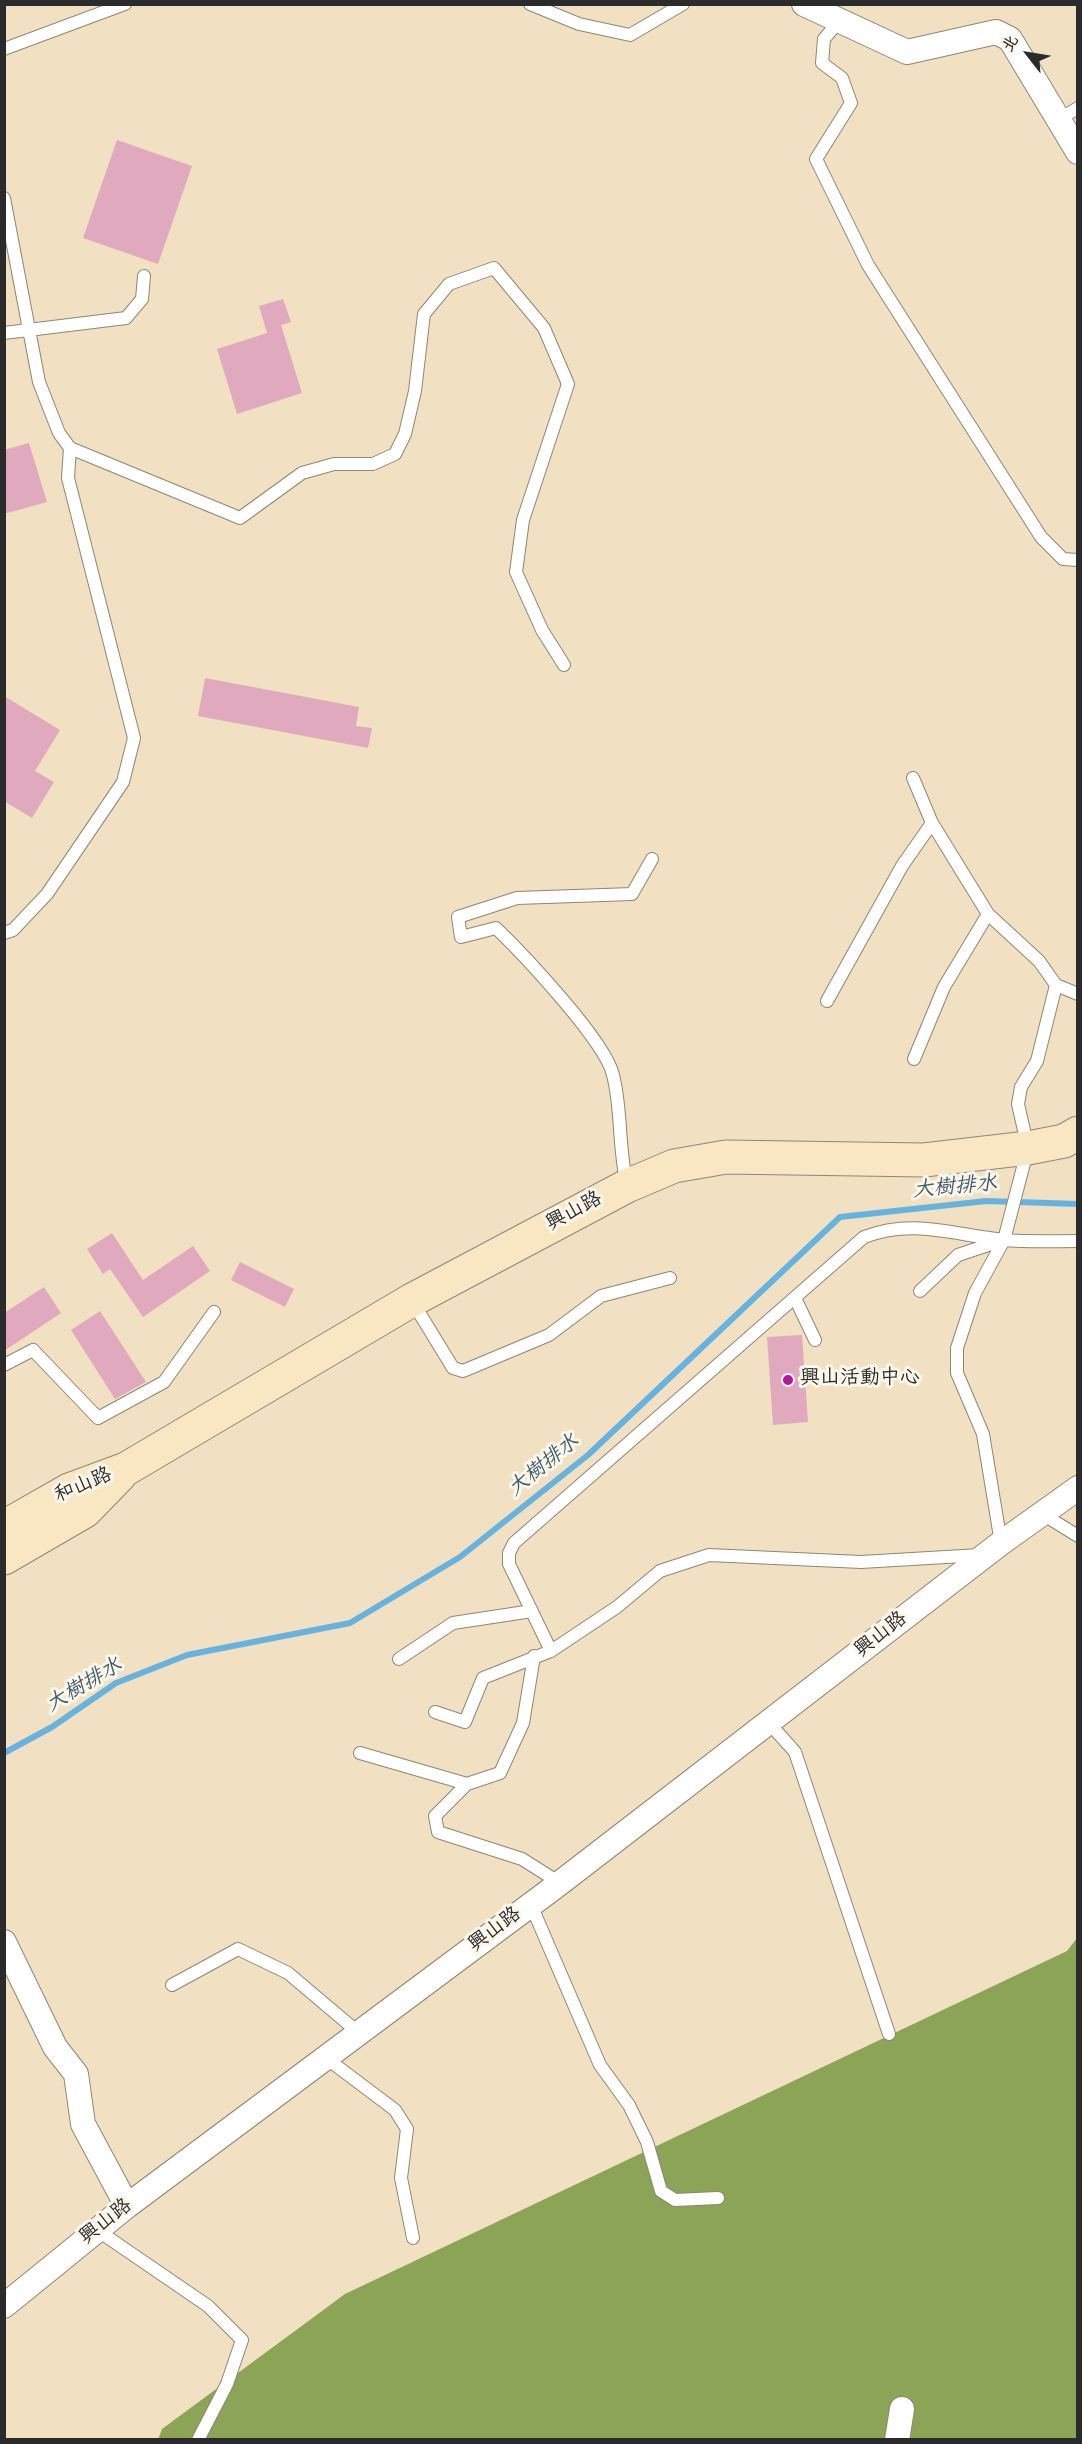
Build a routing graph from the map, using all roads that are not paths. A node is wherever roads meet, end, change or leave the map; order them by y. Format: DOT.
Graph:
graph roads {
  1 [pos="125,4"];
  2 [pos="530,4"];
  3 [pos="684,4"];
  4 [pos="804,4"];
  5 [pos="839,21"];
  6 [pos="4,49"];
  7 [pos="1068,113"];
  8 [pos="1077,152"];
  9 [pos="4,198"];
  10 [pos="144,276"];
  11 [pos="30,330"];
  12 [pos="4,333"];
  13 [pos="70,448"];
  14 [pos="1077,560"];
  15 [pos="564,665"];
  16 [pos="913,778"];
  17 [pos="932,823"];
  18 [pos="652,859"];
  19 [pos="988,914"];
  20 [pos="4,933"];
  21 [pos="1056,985"];
  22 [pos="1077,993"];
  23 [pos="826,1001"];
  24 [pos="914,1059"];
  25 [pos="1077,1133"];
  26 [pos="1028,1148"];
  27 [pos="627,1186"];
  28 [pos="1004,1240"];
  29 [pos="1077,1241"];
  30 [pos="670,1278"];
  31 [pos="920,1291"];
  32 [pos="795,1298"];
  33 [pos="412,1300"];
  34 [pos="214,1312"];
  35 [pos="815,1340"];
  36 [pos="4,1365"];
  37 [pos="126,1469"];
  38 [pos="1077,1488"];
  39 [pos="1044,1515"];
  40 [pos="4,1527"];
  41 [pos="1077,1536"];
  42 [pos="993,1549"];
  43 [pos="4,1558"];
  44 [pos="532,1611"];
  45 [pos="551,1651"];
  46 [pos="534,1656"];
  47 [pos="399,1659"];
  48 [pos="435,1712"];
  49 [pos="770,1724"];
  50 [pos="360,1753"];
  51 [pos="467,1784"];
  52 [pos="560,1883"];
  53 [pos="531,1905"];
  54 [pos="4,1942"];
  55 [pos="172,1985"];
  56 [pos="359,2033"];
  57 [pos="889,2034"];
  58 [pos="326,2058"];
  59 [pos="718,2198"];
  60 [pos="127,2206"];
  61 [pos="97,2230"];
  62 [pos="413,2238"];
  63 [pos="4,2306"];
  64 [pos="902,2409"];
  65 [pos="198,2439"];
  66 [pos="897,2439"];
  1 -- 6 [label="lane"];
  2 -- 3 [label="lane"];
  4 -- 5 [label="street"];
  5 -- 7 [label="street"];
  5 -- 14 [label="lane"];
  7 -- 8 [label="street"];
  9 -- 11 [label="lane"];
  10 -- 11 [label="lane"];
  11 -- 12 [label="lane"];
  11 -- 13 [label="lane"];
  13 -- 15 [label="lane"];
  13 -- 20 [label="lane"];
  16 -- 17 [label="lane"];
  17 -- 19 [label="lane"];
  17 -- 23 [label="lane"];
  18 -- 27 [label="lane"];
  19 -- 21 [label="lane"];
  19 -- 24 [label="lane"];
  21 -- 22 [label="lane"];
  21 -- 26 [label="lane"];
  25 -- 26 [label="main road, 興山路"];
  26 -- 27 [label="main road, 興山路"];
  26 -- 28 [label="lane"];
  27 -- 33 [label="main road, 興山路"];
  28 -- 29 [label="lane"];
  28 -- 31 [label="lane"];
  28 -- 32 [label="lane"];
  28 -- 42 [label="lane"];
  30 -- 33 [label="lane"];
  32 -- 35 [label="lane"];
  32 -- 44 [label="lane"];
  33 -- 37 [label="main road, 興山路"];
  34 -- 36 [label="lane"];
  37 -- 40 [label="main road, 和山路"];
  37 -- 43 [label="main road, 和山路"];
  38 -- 39 [label="street, 興山路"];
  39 -- 41 [label="lane"];
  39 -- 42 [label="street, 興山路"];
  42 -- 45 [label="lane, 興山路"];
  42 -- 49 [label="street, 興山路"];
  44 -- 45 [label="lane"];
  44 -- 47 [label="lane"];
  45 -- 46 [label="lane, 興山路"];
  46 -- 48 [label="lane, 興山路"];
  46 -- 51 [label="lane"];
  49 -- 52 [label="street, 興山路"];
  49 -- 57 [label="lane"];
  50 -- 51 [label="lane"];
  51 -- 52 [label="lane"];
  52 -- 53 [label="street, 興山路"];
  53 -- 56 [label="street, 興山路"];
  53 -- 59 [label="lane"];
  54 -- 60 [label="street"];
  55 -- 56 [label="lane"];
  56 -- 58 [label="street, 興山路"];
  58 -- 60 [label="street, 興山路"];
  58 -- 62 [label="lane"];
  60 -- 61 [label="street, 興山路"];
  61 -- 63 [label="street, 興山路"];
  61 -- 65 [label="lane"];
  64 -- 66 [label="street"];
}
